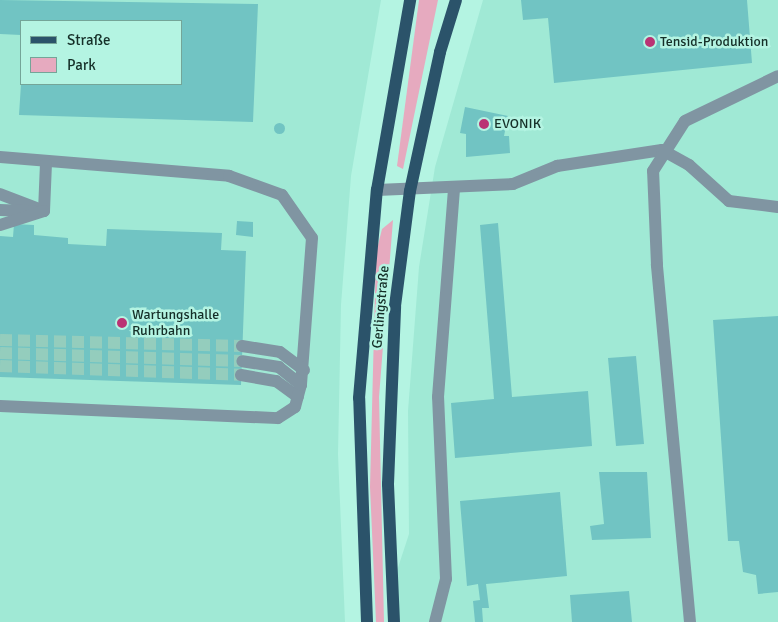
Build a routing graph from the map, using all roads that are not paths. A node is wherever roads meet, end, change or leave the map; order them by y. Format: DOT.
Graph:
graph roads {
  1 [pos="410,0"];
  2 [pos="456,0"];
  3 [pos="778,76"];
  4 [pos="662,150"];
  5 [pos="0,157"];
  6 [pos="46,164"];
  7 [pos="454,188"];
  8 [pos="377,190"];
  9 [pos="410,191"];
  10 [pos="0,194"];
  11 [pos="778,207"];
  12 [pos="0,210"];
  13 [pos="44,211"];
  14 [pos="0,225"];
  15 [pos="242,346"];
  16 [pos="242,361"];
  17 [pos="304,370"];
  18 [pos="241,375"];
  19 [pos="299,391"];
  20 [pos="0,406"];
  21 [pos="367,622"];
  22 [pos="394,622"];
  23 [pos="435,622"];
  24 [pos="690,622"];
  1 -- 8 [label="main road, Gerlingstraße"];
  2 -- 9 [label="main road, Gerlingstraße"];
  3 -- 4 [label="lane"];
  4 -- 7 [label="lane"];
  4 -- 11 [label="lane"];
  4 -- 24 [label="lane"];
  5 -- 6 [label="lane"];
  6 -- 13 [label="lane"];
  6 -- 17 [label="lane"];
  7 -- 9 [label="lane"];
  7 -- 23 [label="lane"];
  8 -- 9 [label="lane"];
  8 -- 21 [label="main road, Gerlingstraße"];
  9 -- 22 [label="main road, Gerlingstraße"];
  10 -- 13 [label="lane"];
  12 -- 13 [label="lane"];
  13 -- 14 [label="lane"];
  15 -- 17 [label="lane"];
  16 -- 19 [label="lane"];
  17 -- 19 [label="lane"];
  18 -- 19 [label="lane"];
  19 -- 20 [label="lane"];
}
